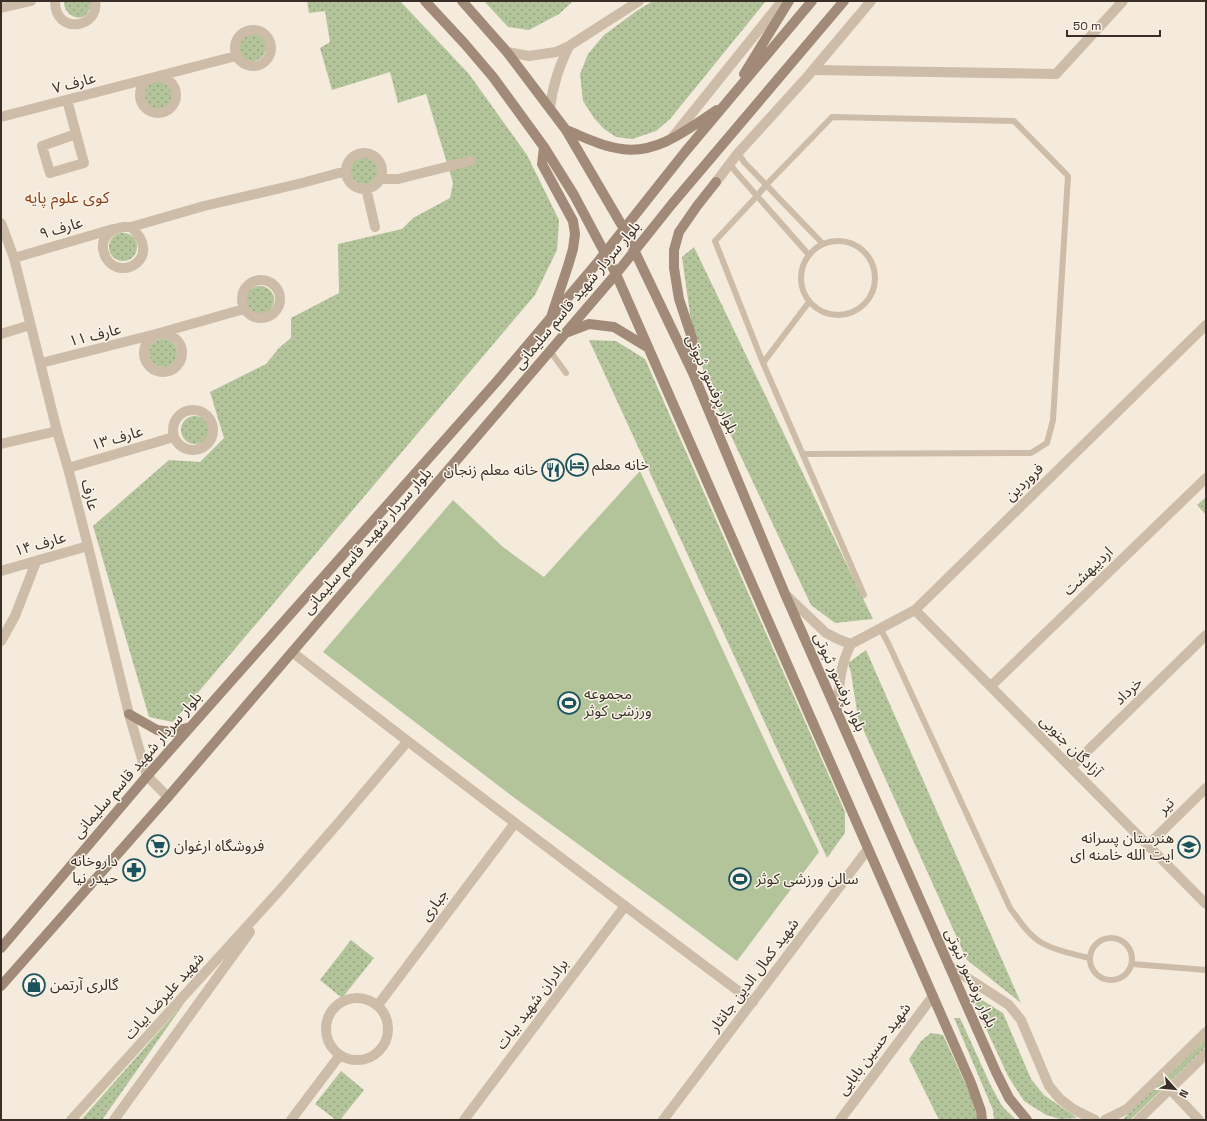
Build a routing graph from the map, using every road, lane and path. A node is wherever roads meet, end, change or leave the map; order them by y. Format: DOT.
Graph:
graph roads {
  1 [pos="31,1"];
  2 [pos="55,1"];
  3 [pos="95,1"];
  4 [pos="425,1"];
  5 [pos="462,1"];
  6 [pos="639,1"];
  7 [pos="782,1"];
  8 [pos="789,1"];
  9 [pos="812,1"];
  10 [pos="844,1"];
  11 [pos="871,1"];
  12 [pos="1123,1"];
  13 [pos="1,8"];
  14 [pos="569,46"];
  15 [pos="507,52"];
  16 [pos="236,56"];
  17 [pos="813,70"];
  18 [pos="67,100"];
  19 [pos="725,105"];
  20 [pos="550,108"];
  21 [pos="1,117"];
  22 [pos="566,130"];
  23 [pos="76,134"];
  24 [pos="672,139"];
  25 [pos="544,147"];
  26 [pos="738,153"];
  27 [pos="470,161"];
  28 [pos="730,163"];
  29 [pos="346,171"];
  30 [pos="379,179"];
  31 [pos="716,182"];
  32 [pos="766,185"];
  33 [pos="366,188"];
  34 [pos="757,196"];
  35 [pos="1,223"];
  36 [pos="131,227"];
  37 [pos="375,227"];
  38 [pos="117,228"];
  39 [pos="624,229"];
  40 [pos="823,244"];
  41 [pos="635,251"];
  42 [pos="605,253"];
  43 [pos="809,255"];
  44 [pos="14,258"];
  45 [pos="616,274"];
  46 [pos="809,302"];
  47 [pos="244,309"];
  48 [pos="551,319"];
  49 [pos="30,325"];
  50 [pos="1206,325"];
  51 [pos="566,333"];
  52 [pos="1,334"];
  53 [pos="647,347"];
  54 [pos="550,351"];
  55 [pos="763,362"];
  56 [pos="40,363"];
  57 [pos="566,373"];
  58 [pos="692,373"];
  59 [pos="57,431"];
  60 [pos="174,437"];
  61 [pos="1,444"];
  62 [pos="803,454"];
  63 [pos="68,468"];
  64 [pos="1206,478"];
  65 [pos="88,546"];
  66 [pos="36,562"];
  67 [pos="1,571"];
  68 [pos="785,594"];
  69 [pos="864,595"];
  70 [pos="916,610"];
  71 [pos="880,628"];
  72 [pos="1206,635"];
  73 [pos="1,641"];
  74 [pos="851,644"];
  75 [pos="292,652"];
  76 [pos="991,686"];
  77 [pos="836,711"];
  78 [pos="129,714"];
  79 [pos="190,727"];
  80 [pos="407,742"];
  81 [pos="1071,767"];
  82 [pos="147,776"];
  83 [pos="1206,788"];
  84 [pos="168,796"];
  85 [pos="515,823"];
  86 [pos="1148,845"];
  87 [pos="868,849"];
  88 [pos="279,891"];
  89 [pos="1206,904"];
  90 [pos="625,906"];
  91 [pos="1,948"];
  92 [pos="1089,958"];
  93 [pos="1132,964"];
  94 [pos="949,966"];
  95 [pos="1206,970"];
  96 [pos="1,986"];
  97 [pos="933,996"];
  98 [pos="753,1002"];
  99 [pos="378,1005"];
  100 [pos="1206,1032"];
  101 [pos="1206,1054"];
  102 [pos="340,1055"];
  103 [pos="1170,1089"];
  104 [pos="71,1120"];
  105 [pos="114,1120"];
  106 [pos="291,1120"];
  107 [pos="464,1120"];
  108 [pos="663,1120"];
  109 [pos="840,1120"];
  110 [pos="982,1120"];
  111 [pos="1027,1120"];
  112 [pos="1095,1120"];
  113 [pos="1105,1120"];
  114 [pos="1138,1120"];
  115 [pos="1199,1120"];
  1 -- 13 [label="street"];
  2 -- 3 [label="street"];
  4 -- 25 [label="main road"];
  5 -- 15 [label="main road, بلوار پرفسور ثبوتی"];
  6 -- 14 [label="street"];
  7 -- 24 [label="street"];
  8 -- 19 [label="main road"];
  9 -- 19 [label="main road, بلوار سردار شهید قاسم سلیمانی"];
  10 -- 41 [label="main road, بلوار سردار شهید قاسم سلیمانی"];
  11 -- 17 [label="street"];
  12 -- 17 [label="street"];
  14 -- 15 [label="street"];
  14 -- 20 [label="street"];
  15 -- 20 [label="main road, بلوار پرفسور ثبوتی"];
  16 -- 18 [label="street, عارف ۷"];
  17 -- 26 [label="street"];
  18 -- 21 [label="street, عارف ۷"];
  18 -- 23 [label="street"];
  19 -- 24 [label="main road"];
  19 -- 39 [label="main road, بلوار سردار شهید قاسم سلیمانی"];
  20 -- 22 [label="main road, بلوار پرفسور ثبوتی"];
  22 -- 24 [label="main road"];
  22 -- 39 [label="main road, بلوار پرفسور ثبوتی"];
  23 -- 23 [label="street"];
  25 -- 42 [label="main road"];
  25 -- 48 [label="main road"];
  26 -- 28 [label="street"];
  26 -- 32 [label="lane"];
  27 -- 30 [label="street"];
  28 -- 31 [label="street"];
  28 -- 34 [label="lane"];
  29 -- 30 [label="street"];
  29 -- 33 [label="street"];
  29 -- 36 [label="street"];
  30 -- 33 [label="street"];
  31 -- 58 [label="main road"];
  32 -- 34 [label="lane"];
  32 -- 40 [label="lane"];
  32 -- 62 [label="lane"];
  33 -- 37 [label="street"];
  34 -- 43 [label="lane"];
  34 -- 55 [label="lane"];
  35 -- 44 [label="street, عارف"];
  36 -- 38 [label="street"];
  36 -- 38 [label="street"];
  38 -- 44 [label="street, عارف ۹"];
  39 -- 41 [label="main road, بلوار پرفسور ثبوتی"];
  39 -- 42 [label="main road, بلوار سردار شهید قاسم سلیمانی"];
  40 -- 43 [label="lane"];
  40 -- 46 [label="lane"];
  41 -- 45 [label="main road, بلوار سردار شهید قاسم سلیمانی"];
  41 -- 58 [label="main road, بلوار پرفسور ثبوتی"];
  42 -- 45 [label="main road"];
  42 -- 48 [label="main road, بلوار سردار شهید قاسم سلیمانی"];
  43 -- 46 [label="lane"];
  44 -- 49 [label="street, عارف"];
  45 -- 51 [label="main road, بلوار سردار شهید قاسم سلیمانی"];
  45 -- 53 [label="main road"];
  46 -- 55 [label="lane"];
  47 -- 56 [label="street, عارف ۱۱"];
  48 -- 79 [label="main road, بلوار سردار شهید قاسم سلیمانی"];
  49 -- 52 [label="street"];
  49 -- 56 [label="street, عارف"];
  50 -- 70 [label="street, فروردین"];
  51 -- 53 [label="main road"];
  51 -- 54 [label="main road, بلوار سردار شهید قاسم سلیمانی"];
  53 -- 87 [label="main road"];
  54 -- 57 [label="lane"];
  54 -- 75 [label="main road, بلوار سردار شهید قاسم سلیمانی"];
  55 -- 62 [label="lane"];
  56 -- 59 [label="street, عارف"];
  58 -- 68 [label="main road, بلوار پرفسور ثبوتی"];
  59 -- 61 [label="street"];
  59 -- 63 [label="street, عارف"];
  60 -- 60 [label="street"];
  60 -- 63 [label="street, عارف ۱۳"];
  62 -- 69 [label="lane"];
  63 -- 65 [label="street, عارف"];
  64 -- 76 [label="street, اردیبهشت"];
  65 -- 66 [label="street, عارف ۱۴"];
  65 -- 78 [label="street, عارف"];
  66 -- 67 [label="street, عارف ۱۴"];
  66 -- 73 [label="street"];
  68 -- 74 [label="street"];
  68 -- 77 [label="main road, بلوار پرفسور ثبوتی"];
  70 -- 71 [label="street, فروردین"];
  70 -- 76 [label="street, آزادگان جنوبی"];
  71 -- 74 [label="street, فروردین"];
  71 -- 92 [label="lane"];
  72 -- 81 [label="street, خرداد"];
  74 -- 77 [label="street"];
  75 -- 80 [label="street"];
  75 -- 84 [label="main road, بلوار سردار شهید قاسم سلیمانی"];
  76 -- 81 [label="street, آزادگان جنوبی"];
  77 -- 94 [label="main road, بلوار پرفسور ثبوتی"];
  78 -- 79 [label="main road"];
  78 -- 82 [label="street, عارف"];
  79 -- 82 [label="main road, بلوار سردار شهید قاسم سلیمانی"];
  80 -- 85 [label="street"];
  80 -- 88 [label="street, شهید علیرضا بیات"];
  81 -- 86 [label="street, آزادگان جنوبی"];
  82 -- 84 [label="street"];
  82 -- 91 [label="main road, بلوار سردار شهید قاسم سلیمانی"];
  83 -- 86 [label="street, تیر"];
  84 -- 96 [label="main road, بلوار سردار شهید قاسم سلیمانی"];
  85 -- 90 [label="street"];
  85 -- 99 [label="street, جباری"];
  86 -- 89 [label="street, آزادگان جنوبی"];
  87 -- 97 [label="main road"];
  87 -- 98 [label="street, شهید کمال الدین جانثار"];
  88 -- 104 [label="street, شهید علیرضا بیات"];
  88 -- 105 [label="street, شهید علیرضا بیات"];
  90 -- 98 [label="street"];
  90 -- 107 [label="street, برادران شهید بیات"];
  92 -- 93 [label="lane"];
  92 -- 93 [label="lane"];
  93 -- 95 [label="lane"];
  94 -- 111 [label="main road, بلوار پرفسور ثبوتی"];
  94 -- 112 [label="street"];
  97 -- 109 [label="street, شهید حسین بابایی"];
  97 -- 110 [label="main road"];
  98 -- 108 [label="street, شهید کمال الدین جانثار"];
  99 -- 102 [label="street"];
  99 -- 102 [label="street"];
  100 -- 113 [label="street"];
  101 -- 103 [label="street"];
  102 -- 106 [label="street"];
  103 -- 114 [label="street"];
  103 -- 115 [label="street"];
}
